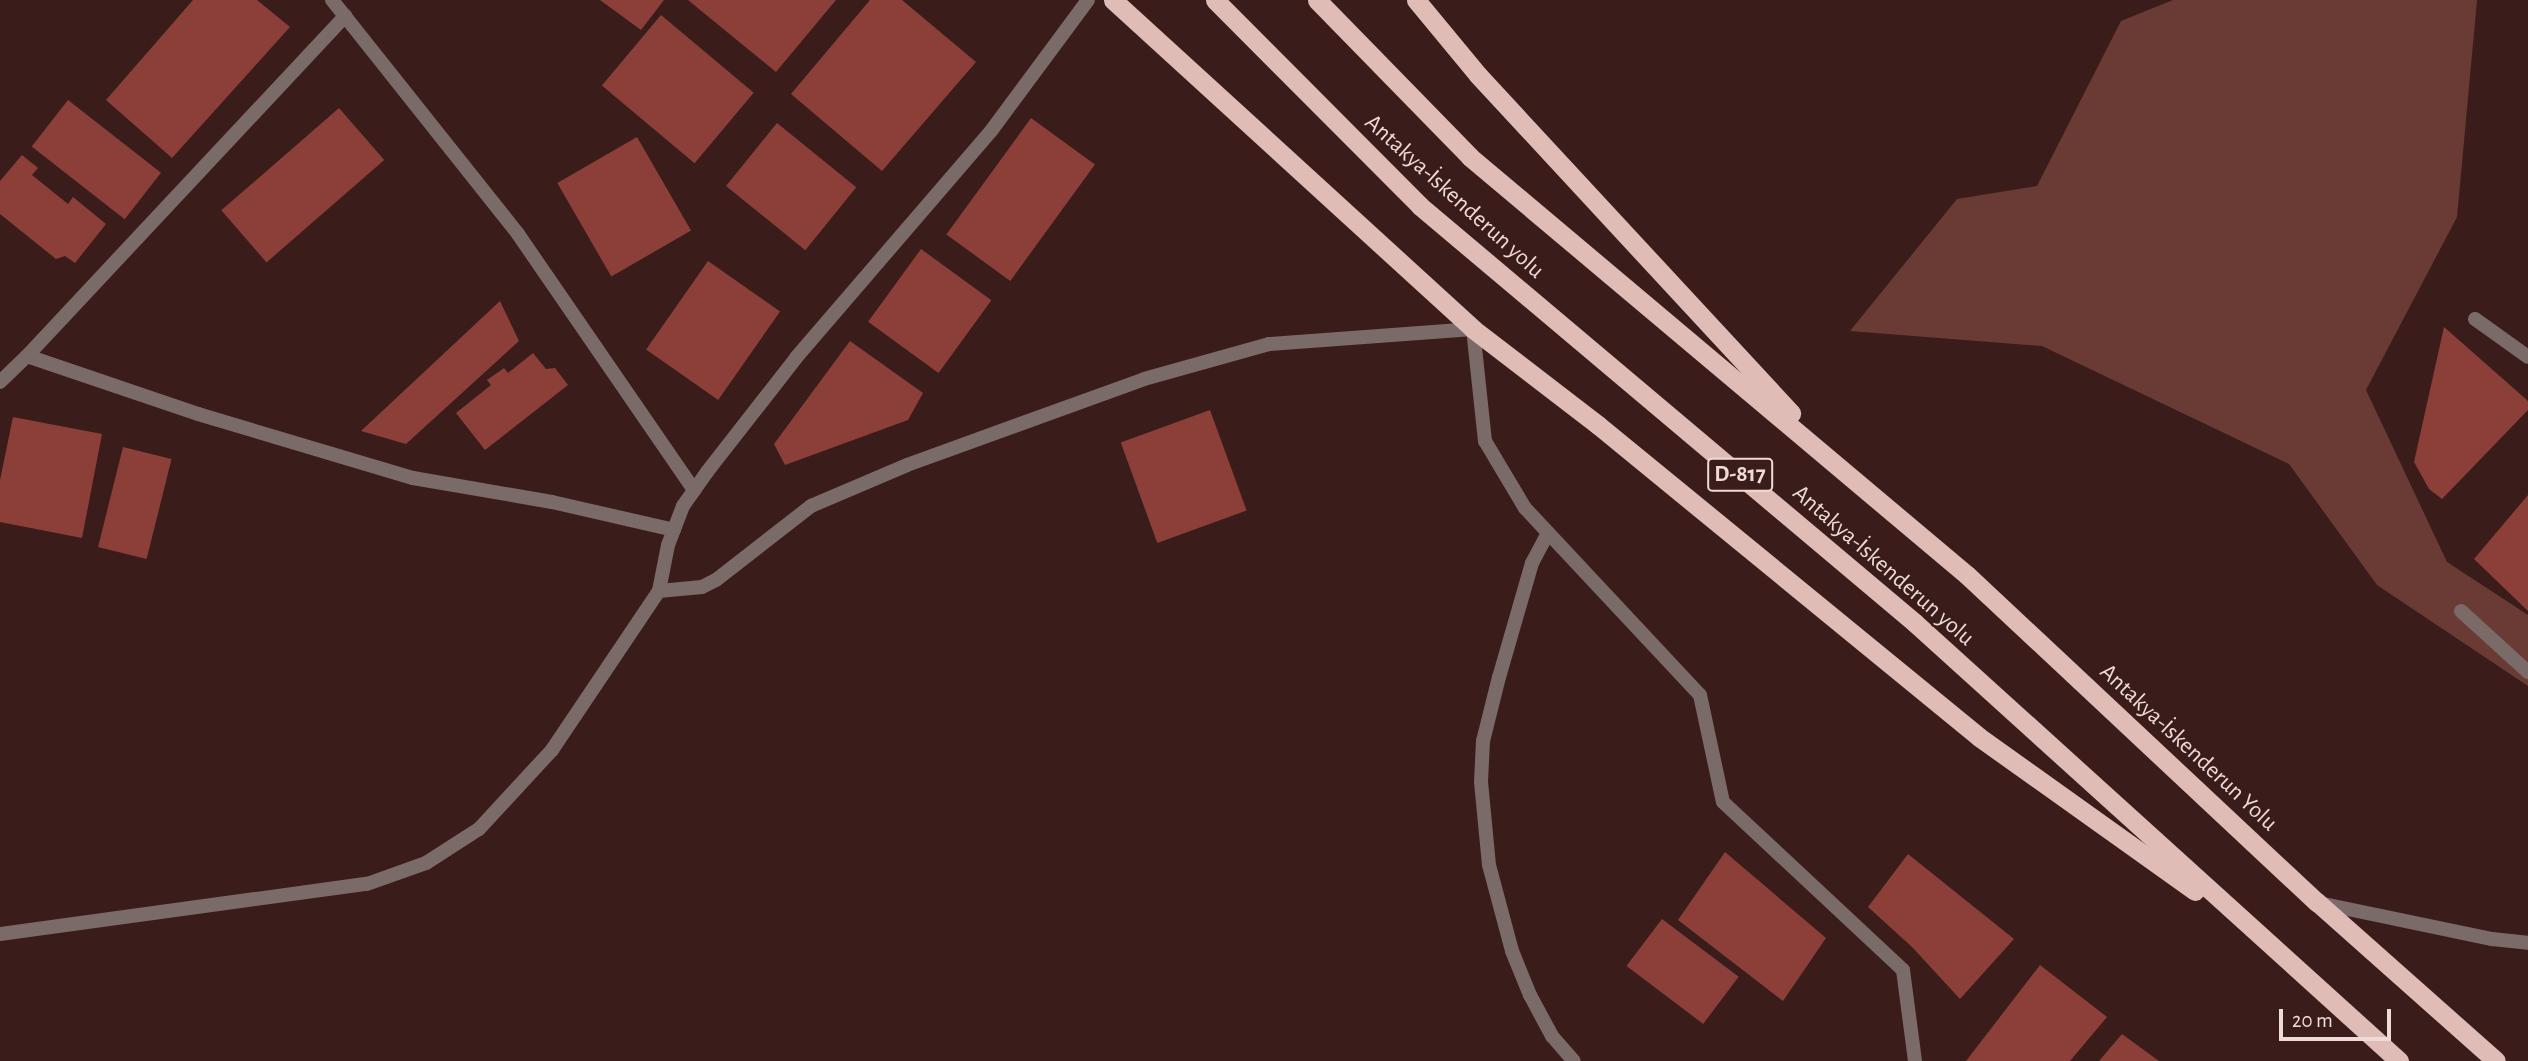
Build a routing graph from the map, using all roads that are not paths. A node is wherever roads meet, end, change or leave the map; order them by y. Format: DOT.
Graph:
graph roads {
  1 [pos="332,0"];
  2 [pos="1088,0"];
  3 [pos="1112,0"];
  4 [pos="1215,0"];
  5 [pos="1317,0"];
  6 [pos="1416,0"];
  7 [pos="345,16"];
  8 [pos="2475,319"];
  9 [pos="1473,329"];
  10 [pos="27,356"];
  11 [pos="2528,356"];
  12 [pos="0,382"];
  13 [pos="1847,473"];
  14 [pos="694,489"];
  15 [pos="674,530"];
  16 [pos="1548,533"];
  17 [pos="659,591"];
  18 [pos="2461,611"];
  19 [pos="2528,672"];
  20 [pos="2317,902"];
  21 [pos="0,934"];
  22 [pos="2528,943"];
  23 [pos="2270,944"];
  24 [pos="1574,1061"];
  25 [pos="1915,1061"];
  26 [pos="2399,1061"];
  27 [pos="2496,1061"];
  1 -- 7 [label="street"];
  2 -- 14 [label="street"];
  3 -- 9 [label="highway"];
  4 -- 23 [label="highway, Antakya-İskenderun yolu / D-817"];
  5 -- 13 [label="highway, Antakya-İskenderun yolu / D-817"];
  6 -- 13 [label="highway"];
  7 -- 10 [label="street"];
  7 -- 14 [label="street"];
  8 -- 11 [label="street"];
  9 -- 16 [label="street"];
  9 -- 17 [label="street"];
  9 -- 23 [label="highway"];
  10 -- 12 [label="street"];
  10 -- 15 [label="street"];
  13 -- 20 [label="highway, Antakya-İskenderun Yolu / D-817"];
  14 -- 15 [label="street"];
  15 -- 17 [label="street"];
  16 -- 24 [label="street"];
  16 -- 25 [label="street"];
  17 -- 21 [label="street"];
  18 -- 19 [label="street"];
  20 -- 22 [label="street"];
  20 -- 27 [label="highway, Antakya-İskenderun Yolu / D-817"];
  23 -- 26 [label="highway, D-817"];
}
